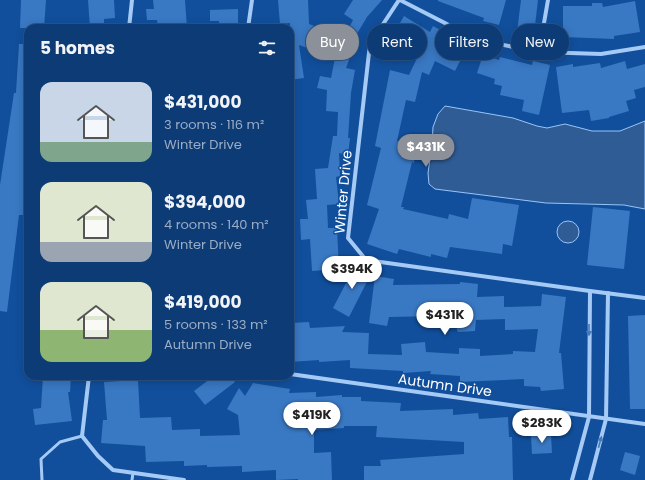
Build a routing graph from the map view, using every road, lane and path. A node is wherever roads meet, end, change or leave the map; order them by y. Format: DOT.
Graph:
graph roads {
  1 [pos="132,0"];
  2 [pos="252,0"];
  3 [pos="399,0"];
  4 [pos="548,0"];
  5 [pos="129,24"];
  6 [pos="249,24"];
  7 [pos="543,24"];
  8 [pos="511,47"];
  9 [pos="645,47"];
  10 [pos="569,53"];
  11 [pos="590,291"];
  12 [pos="608,293"];
  13 [pos="645,298"];
  14 [pos="294,375"];
  15 [pos="89,380"];
  16 [pos="589,417"];
  17 [pos="606,419"];
  18 [pos="645,424"];
  19 [pos="82,436"];
  20 [pos="133,473"];
  21 [pos="42,480"];
  22 [pos="132,480"];
  23 [pos="184,480"];
  24 [pos="572,480"];
  25 [pos="590,480"];
  1 -- 5 [label="street"];
  2 -- 6 [label="street"];
  3 -- 8 [label="street"];
  3 -- 11 [label="street, Winter Drive"];
  4 -- 7 [label="street"];
  9 -- 10 [label="street"];
  11 -- 12 [label="street, Winter Drive"];
  11 -- 16 [label="street, one-way"];
  12 -- 13 [label="street, Winter Drive"];
  12 -- 17 [label="street"];
  14 -- 16 [label="street, Autumn Drive"];
  15 -- 19 [label="street"];
  16 -- 17 [label="street, Autumn Drive"];
  16 -- 24 [label="street"];
  17 -- 18 [label="street, Autumn Drive"];
  25 -- 17 [label="street, one-way"];
  19 -- 20 [label="street"];
  19 -- 21 [label="lane"];
  20 -- 22 [label="lane"];
  20 -- 23 [label="street"];
}
